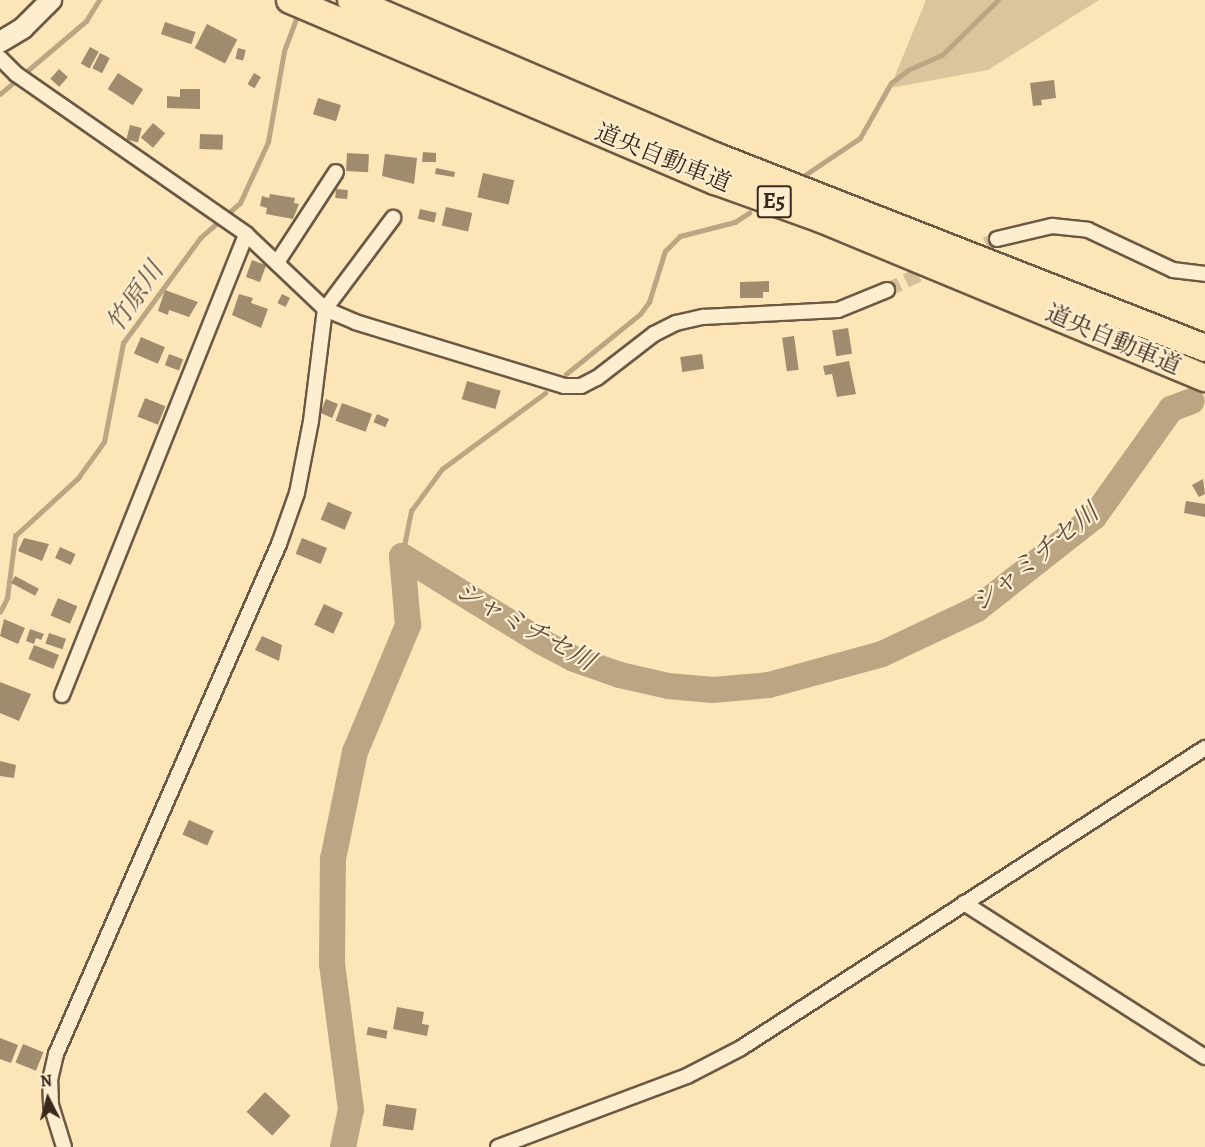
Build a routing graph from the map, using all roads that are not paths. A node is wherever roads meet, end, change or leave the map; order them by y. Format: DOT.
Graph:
graph roads {
  1 [pos="51,0"];
  2 [pos="290,0"];
  3 [pos="347,12"];
  4 [pos="0,42"];
  5 [pos="0,58"];
  6 [pos="336,172"];
  7 [pos="393,218"];
  8 [pos="246,234"];
  9 [pos="997,239"];
  10 [pos="278,261"];
  11 [pos="1205,274"];
  12 [pos="887,290"];
  13 [pos="324,309"];
  14 [pos="1205,346"];
  15 [pos="1200,377"];
  16 [pos="62,695"];
  17 [pos="1205,748"];
  18 [pos="964,903"];
  19 [pos="1205,1057"];
  20 [pos="64,1147"];
  21 [pos="498,1147"];
  1 -- 4 [label="street"];
  2 -- 3 [label="highway, 道央自動車道 / E5"];
  3 -- 14 [label="highway, 道央自動車道 / E5"];
  3 -- 15 [label="highway, 道央自動車道 / E5"];
  5 -- 8 [label="street"];
  6 -- 10 [label="street"];
  7 -- 13 [label="street"];
  8 -- 10 [label="street"];
  8 -- 16 [label="street"];
  9 -- 11 [label="street"];
  10 -- 13 [label="street"];
  12 -- 13 [label="street"];
  13 -- 20 [label="street"];
  17 -- 18 [label="street"];
  18 -- 19 [label="street"];
  18 -- 21 [label="street"];
}
